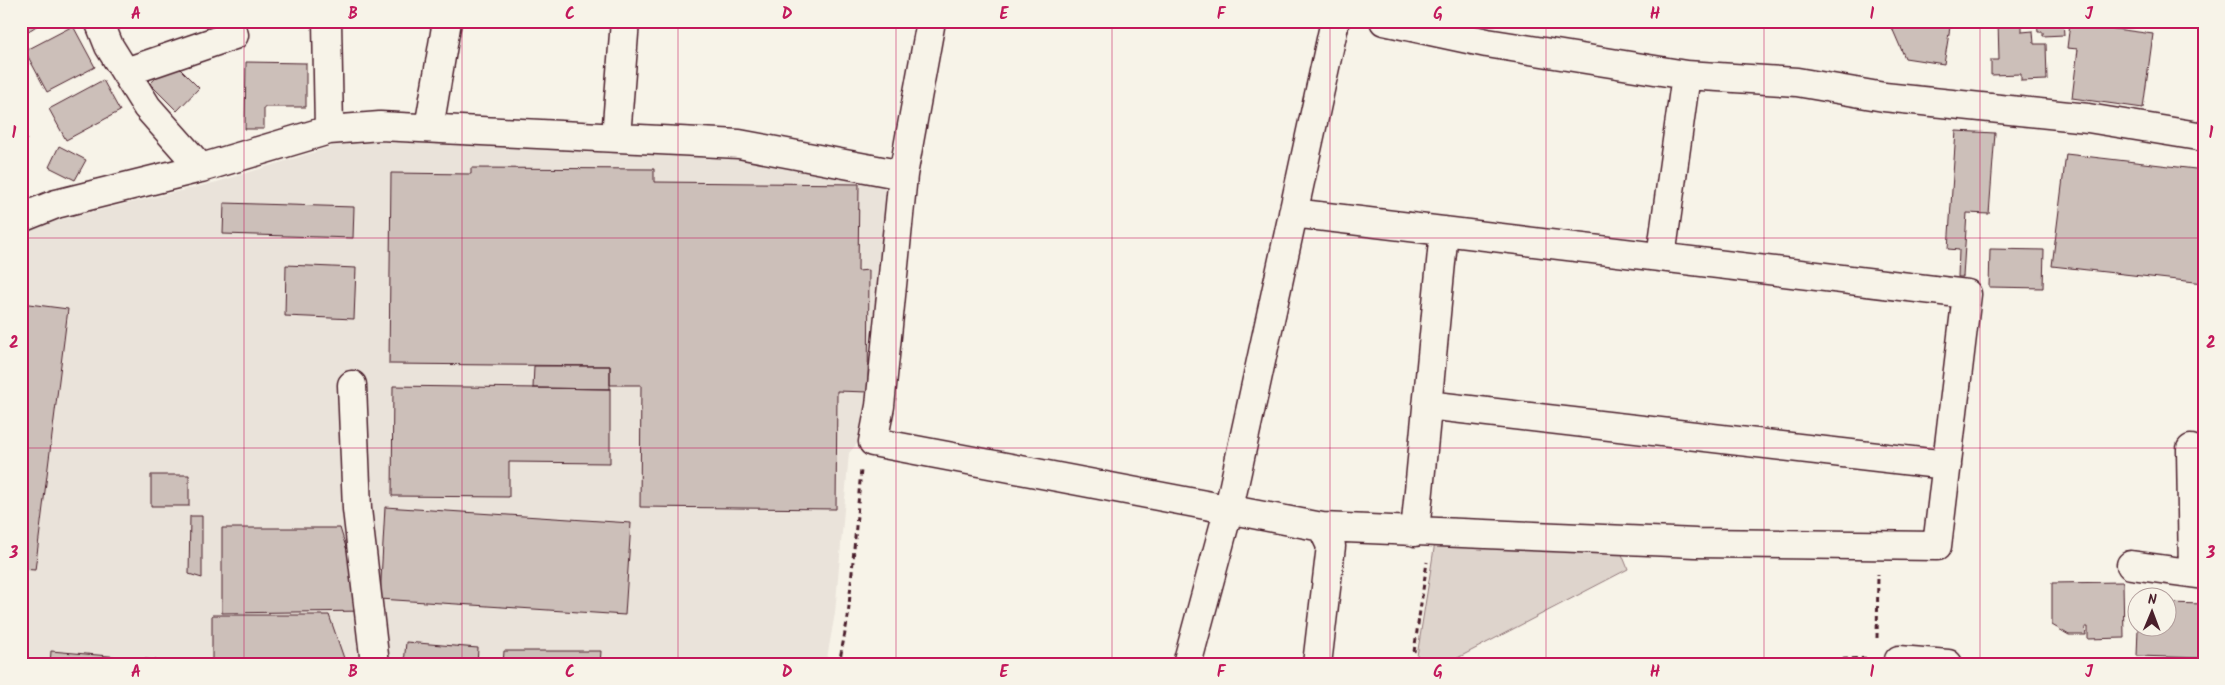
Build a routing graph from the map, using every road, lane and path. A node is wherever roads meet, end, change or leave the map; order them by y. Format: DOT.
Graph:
graph roads {
  1 [pos="99,21"];
  2 [pos="328,21"];
  3 [pos="448,21"];
  4 [pos="625,21"];
  5 [pos="931,21"];
  6 [pos="1335,21"];
  7 [pos="1384,21"];
  8 [pos="234,35"];
  9 [pos="126,72"];
  10 [pos="1686,75"];
  11 [pos="429,128"];
  12 [pos="329,130"];
  13 [pos="616,137"];
  14 [pos="2204,137"];
  15 [pos="201,168"];
  16 [pos="903,175"];
  17 [pos="1293,213"];
  18 [pos="21,218"];
  19 [pos="1444,231"];
  20 [pos="1661,257"];
  21 [pos="352,385"];
  22 [pos="1427,405"];
  23 [pos="873,442"];
  24 [pos="2191,449"];
  25 [pos="1947,465"];
  26 [pos="1229,508"];
  27 [pos="1322,527"];
  28 [pos="1423,532"];
  29 [pos="1878,545"];
  30 [pos="2131,565"];
  31 [pos="2199,574"];
  32 [pos="1414,652"];
  33 [pos="1892,661"];
  34 [pos="375,664"];
  35 [pos="840,664"];
  36 [pos="1188,664"];
  37 [pos="1317,664"];
  38 [pos="1744,664"];
  39 [pos="1948,664"];
  1 -- 9 [label="street"];
  2 -- 12 [label="street"];
  3 -- 11 [label="street"];
  4 -- 13 [label="street"];
  5 -- 16 [label="street"];
  6 -- 17 [label="street"];
  7 -- 10 [label="street"];
  8 -- 9 [label="street"];
  9 -- 15 [label="street"];
  10 -- 14 [label="street"];
  10 -- 20 [label="street"];
  11 -- 12 [label="street"];
  11 -- 13 [label="street"];
  12 -- 15 [label="street"];
  13 -- 16 [label="street"];
  15 -- 18 [label="street"];
  16 -- 23 [label="street"];
  17 -- 19 [label="street"];
  17 -- 26 [label="street"];
  19 -- 20 [label="street"];
  19 -- 22 [label="street"];
  20 -- 25 [label="street"];
  21 -- 34 [label="street"];
  22 -- 25 [label="street"];
  22 -- 28 [label="street"];
  23 -- 26 [label="street"];
  23 -- 35 [label="path"];
  24 -- 31 [label="street"];
  25 -- 29 [label="street"];
  26 -- 27 [label="street"];
  26 -- 36 [label="street"];
  27 -- 28 [label="street"];
  27 -- 37 [label="street"];
  28 -- 29 [label="street"];
  28 -- 32 [label="path"];
  29 -- 33 [label="path"];
  30 -- 31 [label="street"];
  33 -- 38 [label="path"];
  33 -- 39 [label="street"];
}
